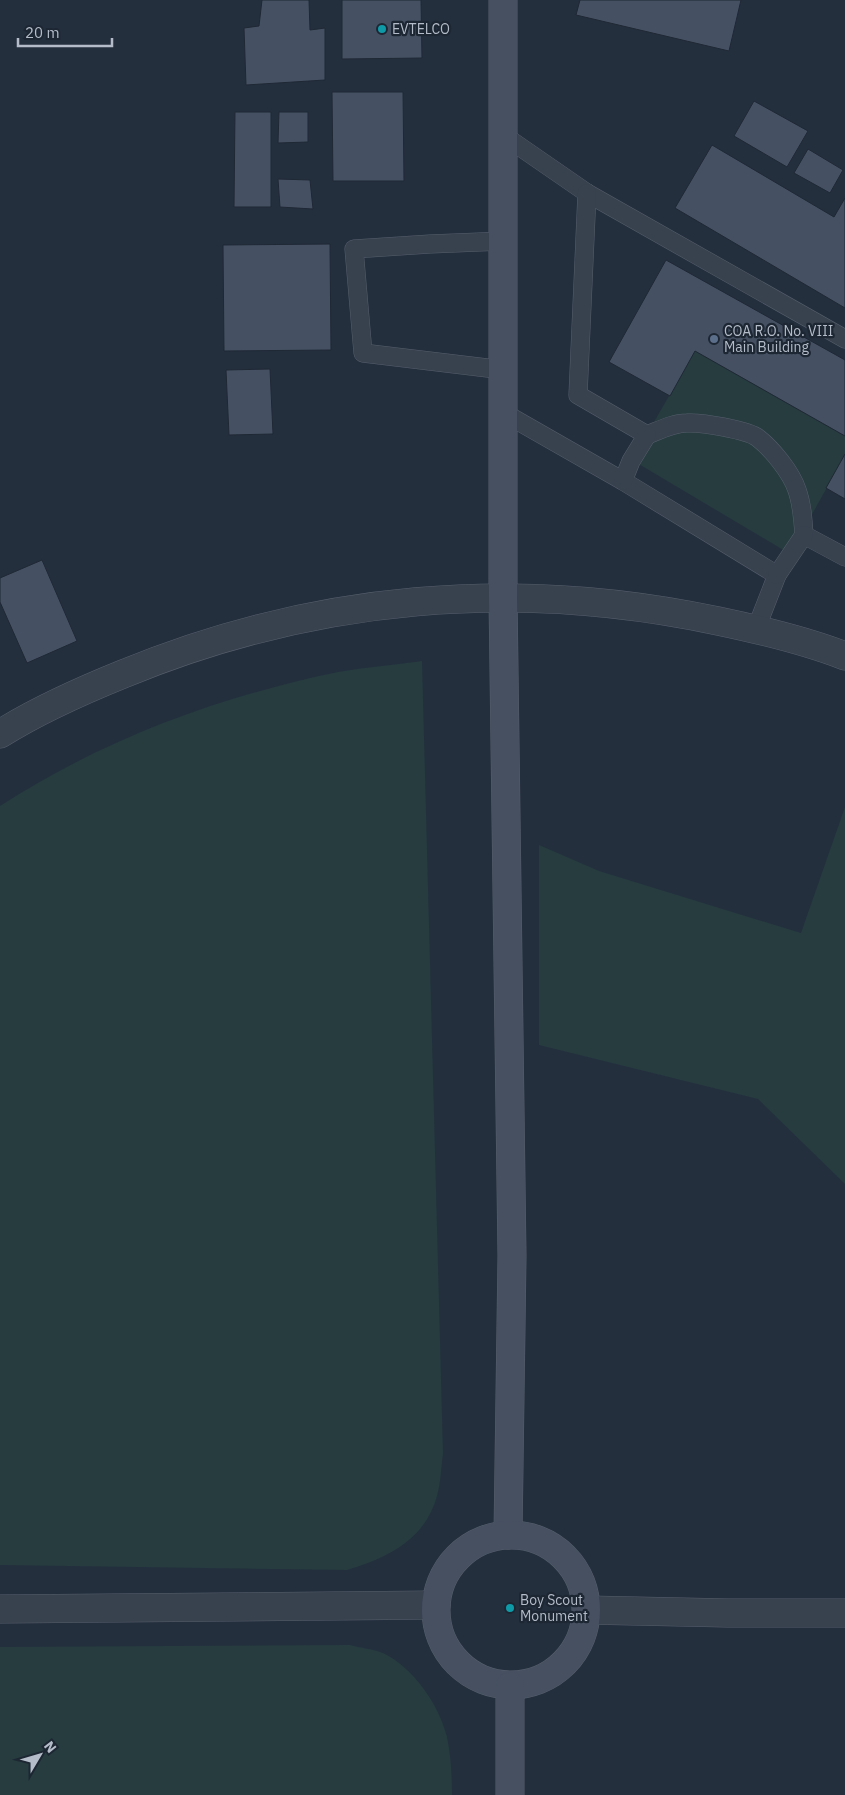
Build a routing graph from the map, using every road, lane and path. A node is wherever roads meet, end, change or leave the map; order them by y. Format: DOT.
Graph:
graph roads {
  1 [pos="503,0"];
  2 [pos="503,135"];
  3 [pos="587,194"];
  4 [pos="504,242"];
  5 [pos="845,339"];
  6 [pos="504,370"];
  7 [pos="504,413"];
  8 [pos="647,435"];
  9 [pos="623,481"];
  10 [pos="804,535"];
  11 [pos="845,557"];
  12 [pos="778,575"];
  13 [pos="503,597"];
  14 [pos="756,629"];
  15 [pos="845,656"];
  16 [pos="0,734"];
  17 [pos="508,1535"];
  18 [pos="436,1605"];
  19 [pos="0,1609"];
  20 [pos="587,1610"];
  21 [pos="845,1613"];
  22 [pos="510,1686"];
  23 [pos="510,1795"];
  1 -- 2 [label="main road"];
  2 -- 3 [label="lane"];
  2 -- 4 [label="main road"];
  3 -- 5 [label="lane"];
  3 -- 8 [label="lane"];
  4 -- 6 [label="main road"];
  4 -- 6 [label="lane"];
  6 -- 7 [label="main road"];
  7 -- 9 [label="lane"];
  7 -- 13 [label="main road"];
  8 -- 9 [label="lane"];
  8 -- 10 [label="lane"];
  9 -- 12 [label="lane"];
  10 -- 11 [label="lane"];
  10 -- 12 [label="lane"];
  12 -- 14 [label="lane"];
  13 -- 14 [label="street"];
  13 -- 16 [label="street"];
  13 -- 17 [label="main road"];
  14 -- 15 [label="street"];
  17 -- 18 [label="main road"];
  17 -- 20 [label="main road"];
  18 -- 19 [label="street"];
  18 -- 22 [label="main road"];
  20 -- 21 [label="street"];
  20 -- 22 [label="main road"];
  22 -- 23 [label="main road"];
}
